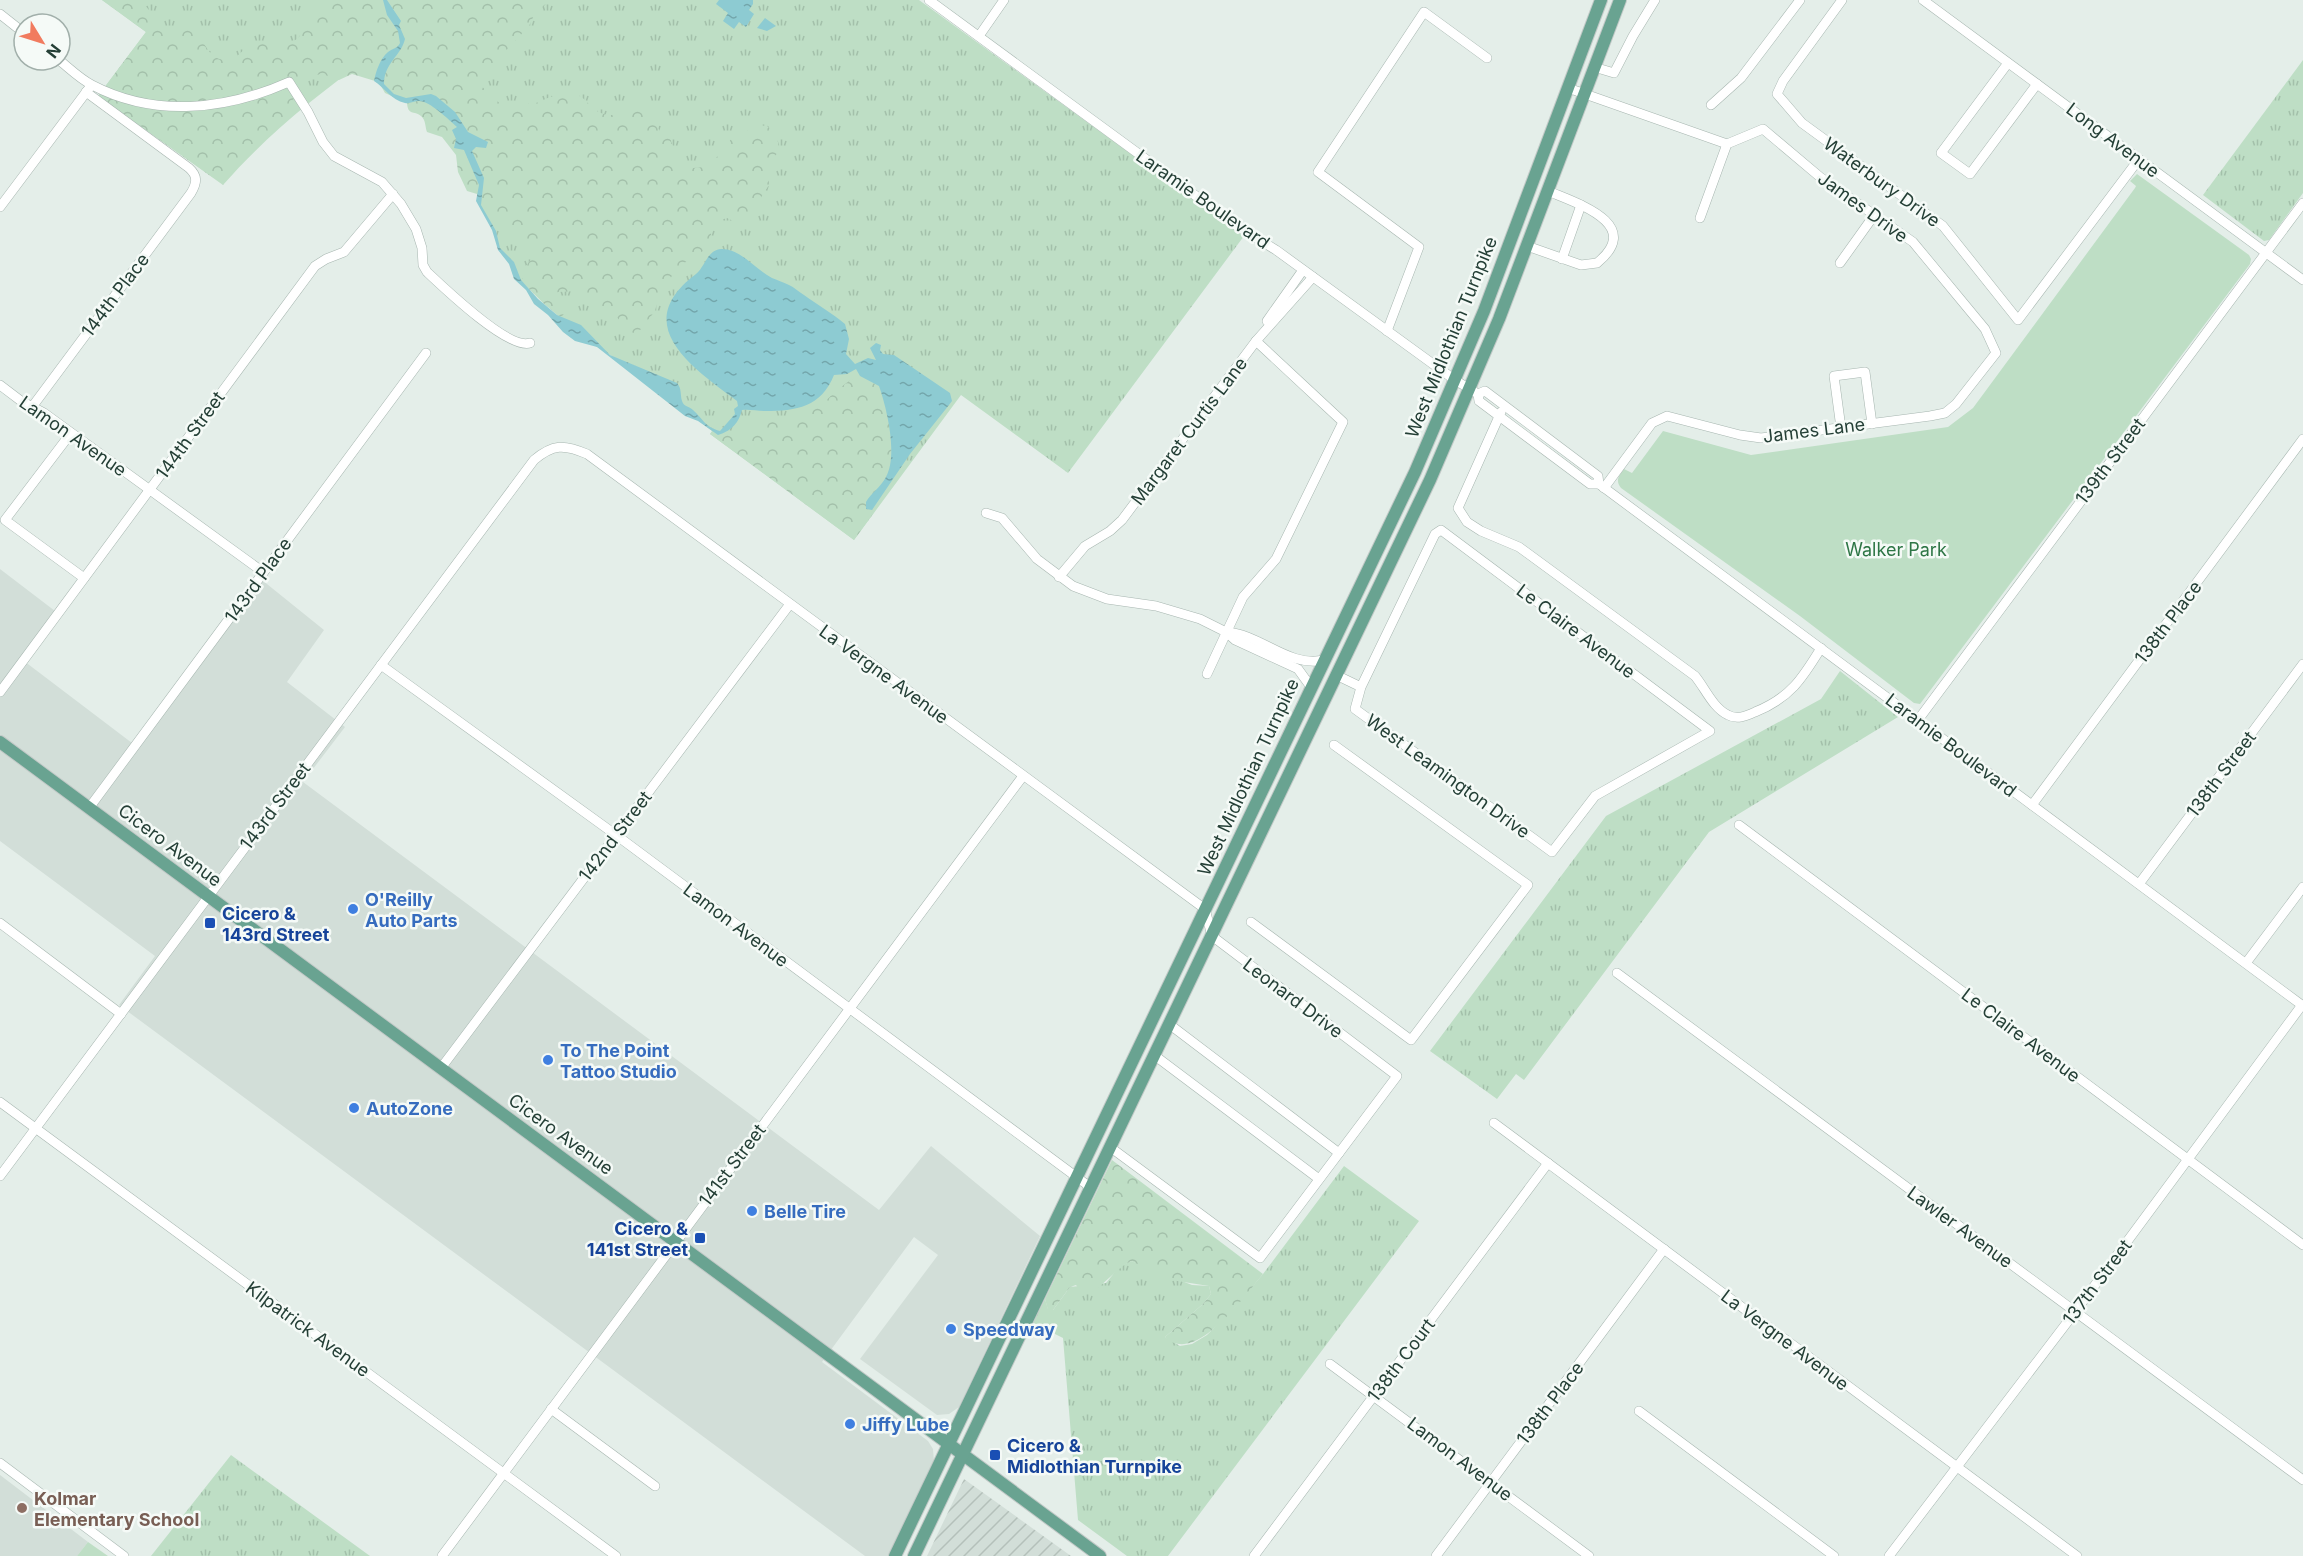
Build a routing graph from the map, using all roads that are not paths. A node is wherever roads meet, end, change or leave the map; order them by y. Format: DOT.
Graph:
graph roads {
  1 [pos="929,0"];
  2 [pos="1004,0"];
  3 [pos="1601,0"];
  4 [pos="1620,0"];
  5 [pos="1655,0"];
  6 [pos="1800,0"];
  7 [pos="1842,0"];
  8 [pos="1923,0"];
  9 [pos="979,36"];
  10 [pos="1487,58"];
  11 [pos="2008,63"];
  12 [pos="1594,67"];
  13 [pos="72,72"];
  14 [pos="2037,84"];
  15 [pos="89,88"];
  16 [pos="1568,88"];
  17 [pos="1584,94"];
  18 [pos="1710,105"];
  19 [pos="1727,144"];
  20 [pos="2139,159"];
  21 [pos="1548,191"];
  22 [pos="393,194"];
  23 [pos="2303,203"];
  24 [pos="1,204"];
  25 [pos="1581,205"];
  26 [pos="1875,214"];
  27 [pos="1700,218"];
  28 [pos="1527,246"];
  29 [pos="2266,253"];
  30 [pos="1562,259"];
  31 [pos="1840,263"];
  32 [pos="1304,270"];
  33 [pos="1313,277"];
  34 [pos="2303,280"];
  35 [pos="1387,331"];
  36 [pos="1256,341"];
  37 [pos="530,343"];
  38 [pos="426,353"];
  39 [pos="1996,353"];
  40 [pos="1455,380"];
  41 [pos="0,385"];
  42 [pos="1474,392"];
  43 [pos="1505,405"];
  44 [pos="32,407"];
  45 [pos="1500,415"];
  46 [pos="1872,424"];
  47 [pos="1841,428"];
  48 [pos="71,433"];
  49 [pos="2303,439"];
  50 [pos="560,446"];
  51 [pos="1602,486"];
  52 [pos="150,490"];
  53 [pos="986,513"];
  54 [pos="263,572"];
  55 [pos="1059,577"];
  56 [pos="84,578"];
  57 [pos="790,604"];
  58 [pos="1227,632"];
  59 [pos="1821,648"];
  60 [pos="1324,660"];
  61 [pos="381,664"];
  62 [pos="2303,664"];
  63 [pos="1207,674"];
  64 [pos="1318,674"];
  65 [pos="1336,675"];
  66 [pos="1311,687"];
  67 [pos="1361,687"];
  68 [pos="0,692"];
  69 [pos="1917,720"];
  70 [pos="0,742"];
  71 [pos="1334,745"];
  72 [pos="1023,776"];
  73 [pos="2032,805"];
  74 [pos="89,808"];
  75 [pos="1739,825"];
  76 [pos="616,835"];
  77 [pos="1552,852"];
  78 [pos="2139,884"];
  79 [pos="2303,887"];
  80 [pos="208,896"];
  81 [pos="1205,909"];
  82 [pos="1251,922"];
  83 [pos="0,924"];
  84 [pos="1212,936"];
  85 [pos="2246,963"];
  86 [pos="1617,973"];
  87 [pos="2303,1005"];
  88 [pos="848,1009"];
  89 [pos="121,1014"];
  90 [pos="1169,1024"];
  91 [pos="1154,1055"];
  92 [pos="441,1068"];
  93 [pos="0,1102"];
  94 [pos="1494,1123"];
  95 [pos="36,1128"];
  96 [pos="1110,1147"];
  97 [pos="1339,1153"];
  98 [pos="2187,1160"];
  99 [pos="1548,1163"];
  100 [pos="0,1176"];
  101 [pos="1076,1177"];
  102 [pos="1319,1179"];
  103 [pos="1090,1187"];
  104 [pos="676,1241"];
  105 [pos="2303,1245"];
  106 [pos="1664,1250"];
  107 [pos="2075,1312"];
  108 [pos="1330,1364"];
  109 [pos="1374,1396"];
  110 [pos="551,1409"];
  111 [pos="1639,1411"];
  112 [pos="948,1444"];
  113 [pos="962,1454"];
  114 [pos="0,1463"];
  115 [pos="1956,1467"];
  116 [pos="504,1473"];
  117 [pos="2303,1480"];
  118 [pos="1491,1482"];
  119 [pos="655,1486"];
  120 [pos="124,1556"];
  121 [pos="442,1556"];
  122 [pos="616,1556"];
  123 [pos="895,1556"];
  124 [pos="914,1556"];
  125 [pos="1100,1556"];
  126 [pos="1254,1556"];
  127 [pos="1436,1556"];
  128 [pos="1589,1556"];
  129 [pos="1834,1556"];
  130 [pos="1888,1556"];
  131 [pos="2078,1556"];
  1 -- 9 [label="street, Laramie Boulevard"];
  2 -- 9 [label="street"];
  3 -- 16 [label="main road, West Midlothian Turnpike"];
  4 -- 12 [label="main road, West Midlothian Turnpike"];
  5 -- 12 [label="street"];
  6 -- 18 [label="street"];
  7 -- 20 [label="street, Waterbury Drive"];
  8 -- 11 [label="street, Long Avenue"];
  9 -- 32 [label="street, Laramie Boulevard"];
  10 -- 35 [label="street"];
  11 -- 14 [label="street, Long Avenue"];
  11 -- 14 [label="street"];
  12 -- 17 [label="main road, West Midlothian Turnpike"];
  13 -- 15 [label="street"];
  14 -- 20 [label="street, Long Avenue"];
  15 -- 22 [label="street"];
  15 -- 24 [label="street"];
  15 -- 44 [label="street, 144th Place"];
  16 -- 17 [label="street"];
  16 -- 40 [label="main road, West Midlothian Turnpike"];
  17 -- 19 [label="street"];
  17 -- 21 [label="main road, West Midlothian Turnpike"];
  19 -- 26 [label="street, James Drive"];
  19 -- 27 [label="street"];
  20 -- 29 [label="street, Long Avenue"];
  21 -- 25 [label="street"];
  21 -- 28 [label="main road, West Midlothian Turnpike"];
  22 -- 37 [label="street"];
  22 -- 52 [label="street, 144th Street"];
  23 -- 29 [label="street, 139th Street"];
  25 -- 30 [label="street"];
  25 -- 30 [label="street"];
  26 -- 31 [label="street"];
  26 -- 39 [label="street, James Drive"];
  28 -- 30 [label="street"];
  28 -- 42 [label="main road, West Midlothian Turnpike"];
  29 -- 34 [label="street, Long Avenue"];
  29 -- 69 [label="street, 139th Street"];
  32 -- 33 [label="street, Laramie Boulevard"];
  32 -- 36 [label="street"];
  33 -- 35 [label="street, Laramie Boulevard"];
  33 -- 36 [label="street, Margaret Curtis Lane"];
  35 -- 40 [label="street, Laramie Boulevard"];
  36 -- 55 [label="street, Margaret Curtis Lane"];
  36 -- 58 [label="street"];
  38 -- 54 [label="street, 143rd Place"];
  39 -- 46 [label="street, James Lane"];
  40 -- 42 [label="street, Laramie Boulevard"];
  40 -- 60 [label="main road, West Midlothian Turnpike"];
  41 -- 44 [label="street, Lamon Avenue"];
  42 -- 43 [label="street, Laramie Boulevard"];
  42 -- 45 [label="street, Laramie Boulevard"];
  42 -- 65 [label="main road, West Midlothian Turnpike"];
  43 -- 45 [label="street"];
  43 -- 51 [label="street, Laramie Boulevard"];
  44 -- 48 [label="street, Lamon Avenue"];
  45 -- 51 [label="street, Laramie Boulevard"];
  45 -- 59 [label="street"];
  46 -- 47 [label="street, James Lane"];
  46 -- 47 [label="street"];
  47 -- 51 [label="street, James Lane"];
  48 -- 52 [label="street, Lamon Avenue"];
  48 -- 56 [label="street"];
  49 -- 73 [label="street, 138th Place"];
  50 -- 57 [label="street, La Vergne Avenue"];
  50 -- 61 [label="street, 143rd Street"];
  51 -- 59 [label="street, Laramie Boulevard"];
  52 -- 54 [label="street, Lamon Avenue"];
  52 -- 56 [label="street, 144th Street"];
  53 -- 55 [label="street"];
  54 -- 74 [label="street, 143rd Place"];
  55 -- 58 [label="street"];
  56 -- 68 [label="street, 144th Street"];
  57 -- 72 [label="street, La Vergne Avenue"];
  57 -- 76 [label="street, 142nd Street"];
  58 -- 60 [label="street"];
  58 -- 63 [label="street"];
  58 -- 66 [label="street"];
  59 -- 69 [label="street, Laramie Boulevard"];
  60 -- 64 [label="main road, West Midlothian Turnpike"];
  61 -- 76 [label="street, Lamon Avenue"];
  61 -- 80 [label="street, 143rd Street"];
  62 -- 78 [label="street, 138th Street"];
  64 -- 65 [label="main road"];
  64 -- 66 [label="main road, West Midlothian Turnpike"];
  65 -- 67 [label="street, West Leamington Drive"];
  65 -- 84 [label="main road, West Midlothian Turnpike"];
  66 -- 81 [label="main road, West Midlothian Turnpike"];
  67 -- 77 [label="street, West Leamington Drive"];
  67 -- 77 [label="street, Le Claire Avenue"];
  69 -- 73 [label="street, Laramie Boulevard"];
  70 -- 74 [label="main road, Cicero Avenue"];
  71 -- 82 [label="street"];
  72 -- 81 [label="street, La Vergne Avenue"];
  72 -- 88 [label="street, 141st Street"];
  73 -- 78 [label="street, Laramie Boulevard"];
  74 -- 80 [label="main road, Cicero Avenue"];
  75 -- 98 [label="street, Le Claire Avenue"];
  76 -- 88 [label="street, Lamon Avenue"];
  76 -- 92 [label="street, 142nd Street"];
  78 -- 85 [label="street, Laramie Boulevard"];
  79 -- 85 [label="street"];
  80 -- 89 [label="street, 143rd Street"];
  80 -- 92 [label="main road, Cicero Avenue"];
  81 -- 84 [label="street"];
  81 -- 101 [label="main road, West Midlothian Turnpike"];
  83 -- 89 [label="street"];
  84 -- 90 [label="main road, West Midlothian Turnpike"];
  84 -- 97 [label="street, Leonard Drive"];
  85 -- 87 [label="street, Laramie Boulevard"];
  86 -- 107 [label="street, Lawler Avenue"];
  87 -- 98 [label="street, 137th Street"];
  88 -- 101 [label="street, Lamon Avenue"];
  88 -- 104 [label="street, 141st Street"];
  89 -- 95 [label="street, 143rd Street"];
  90 -- 91 [label="main road, West Midlothian Turnpike"];
  90 -- 97 [label="street"];
  91 -- 96 [label="main road, West Midlothian Turnpike"];
  91 -- 102 [label="street"];
  92 -- 104 [label="main road, Cicero Avenue"];
  93 -- 95 [label="street, Kilpatrick Avenue"];
  94 -- 99 [label="street, La Vergne Avenue"];
  95 -- 100 [label="street, 143rd Street"];
  95 -- 116 [label="street, Kilpatrick Avenue"];
  96 -- 102 [label="street"];
  96 -- 103 [label="main road, West Midlothian Turnpike"];
  97 -- 102 [label="street"];
  98 -- 105 [label="street, Le Claire Avenue"];
  98 -- 107 [label="street, 137th Street"];
  99 -- 106 [label="street, La Vergne Avenue"];
  99 -- 109 [label="street, 138th Court"];
  101 -- 103 [label="street, Lamon Avenue"];
  101 -- 112 [label="main road, West Midlothian Turnpike"];
  103 -- 113 [label="main road, West Midlothian Turnpike"];
  104 -- 110 [label="street, 141st Street"];
  104 -- 112 [label="main road, Cicero Avenue"];
  106 -- 115 [label="street, La Vergne Avenue"];
  106 -- 118 [label="street, 138th Place"];
  107 -- 115 [label="street, 137th Street"];
  107 -- 117 [label="street, Lawler Avenue"];
  108 -- 109 [label="street, Lamon Avenue"];
  109 -- 118 [label="street, Lamon Avenue"];
  109 -- 126 [label="street, 138th Court"];
  110 -- 116 [label="street, 141st Street"];
  110 -- 119 [label="street"];
  111 -- 129 [label="street"];
  112 -- 113 [label="main road, Cicero Avenue"];
  112 -- 123 [label="main road, West Midlothian Turnpike"];
  113 -- 124 [label="main road, West Midlothian Turnpike"];
  113 -- 125 [label="main road, Cicero Avenue"];
  114 -- 120 [label="street"];
  115 -- 130 [label="street, 137th Street"];
  115 -- 131 [label="street, La Vergne Avenue"];
  116 -- 121 [label="street, 141st Street"];
  116 -- 122 [label="street, Kilpatrick Avenue"];
  118 -- 127 [label="street, 138th Place"];
  118 -- 128 [label="street, Lamon Avenue"];
}
